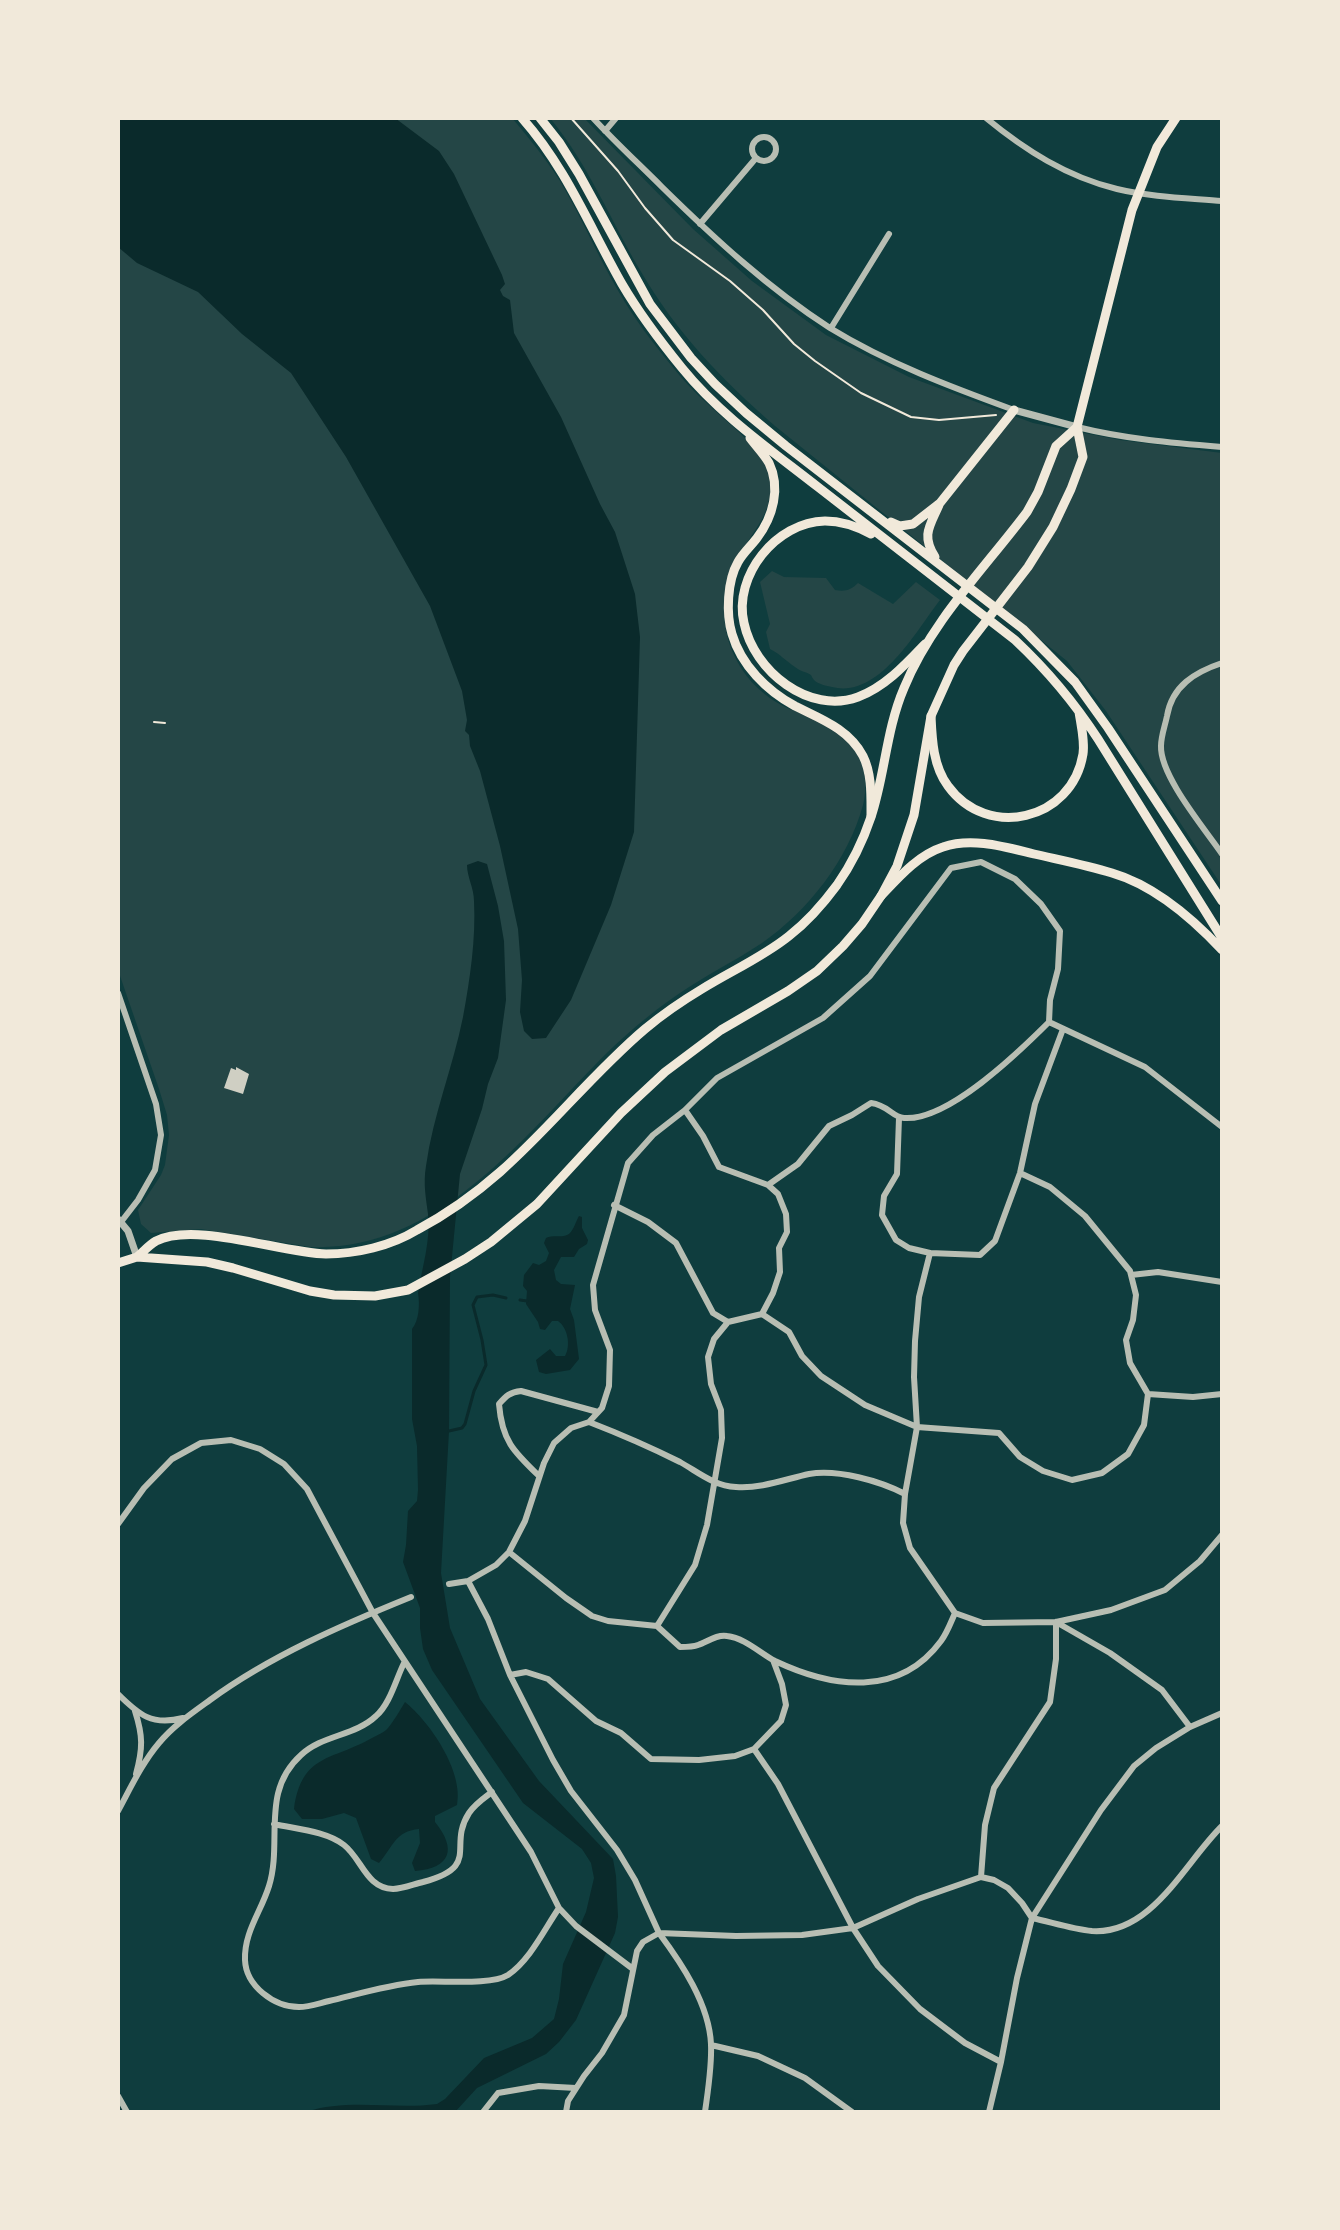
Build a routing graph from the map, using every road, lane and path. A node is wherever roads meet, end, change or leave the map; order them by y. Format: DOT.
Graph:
graph roads {
  1 [pos="522,118"];
  2 [pos="540,118"];
  3 [pos="571,118"];
  4 [pos="593,118"];
  5 [pos="616,118"];
  6 [pos="986,118"];
  7 [pos="1176,118"];
  8 [pos="605,131"];
  9 [pos="756,158"];
  10 [pos="1137,193"];
  11 [pos="1222,201"];
  12 [pos="700,224"];
  13 [pos="889,234"];
  14 [pos="831,328"];
  15 [pos="1014,410"];
  16 [pos="994,414"];
  17 [pos="741,426"];
  18 [pos="1077,427"];
  19 [pos="1222,447"];
  20 [pos="940,503"];
  21 [pos="880,518"];
  22 [pos="891,545"];
  23 [pos="939,564"];
  24 [pos="925,644"];
  25 [pos="1222,663"];
  26 [pos="1078,708"];
  27 [pos="931,716"];
  28 [pos="154,722"];
  29 [pos="165,723"];
  30 [pos="871,816"];
  31 [pos="1222,854"];
  32 [pos="881,896"];
  33 [pos="1222,901"];
  34 [pos="1222,938"];
  35 [pos="1222,950"];
  36 [pos="118,993"];
  37 [pos="1049,1022"];
  38 [pos="1063,1029"];
  39 [pos="685,1110"];
  40 [pos="899,1118"];
  41 [pos="1222,1127"];
  42 [pos="1020,1173"];
  43 [pos="768,1185"];
  44 [pos="614,1205"];
  45 [pos="120,1221"];
  46 [pos="930,1253"];
  47 [pos="137,1257"];
  48 [pos="118,1263"];
  49 [pos="1131,1275"];
  50 [pos="1222,1282"];
  51 [pos="762,1314"];
  52 [pos="728,1322"];
  53 [pos="1148,1394"];
  54 [pos="1222,1394"];
  55 [pos="598,1412"];
  56 [pos="589,1422"];
  57 [pos="917,1427"];
  58 [pos="539,1476"];
  59 [pos="715,1483"];
  60 [pos="905,1494"];
  61 [pos="118,1524"];
  62 [pos="1222,1535"];
  63 [pos="509,1552"];
  64 [pos="468,1581"];
  65 [pos="449,1584"];
  66 [pos="411,1597"];
  67 [pos="373,1613"];
  68 [pos="955,1613"];
  69 [pos="1056,1622"];
  70 [pos="657,1626"];
  71 [pos="773,1660"];
  72 [pos="404,1663"];
  73 [pos="510,1675"];
  74 [pos="118,1694"];
  75 [pos="135,1711"];
  76 [pos="1222,1713"];
  77 [pos="186,1717"];
  78 [pos="1190,1727"];
  79 [pos="754,1749"];
  80 [pos="134,1781"];
  81 [pos="492,1792"];
  82 [pos="118,1811"];
  83 [pos="274,1824"];
  84 [pos="1222,1826"];
  85 [pos="981,1877"];
  86 [pos="559,1908"];
  87 [pos="1032,1918"];
  88 [pos="853,1928"];
  89 [pos="659,1933"];
  90 [pos="633,1969"];
  91 [pos="711,2045"];
  92 [pos="1001,2062"];
  93 [pos="576,2088"];
  94 [pos="118,2096"];
  95 [pos="127,2112"];
  96 [pos="483,2112"];
  97 [pos="566,2112"];
  98 [pos="705,2112"];
  99 [pos="852,2112"];
  100 [pos="989,2112"];
  1 -- 17 [label="main road"];
  2 -- 21 [label="main road"];
  3 -- 16 [label="path"];
  4 -- 8 [label="street"];
  5 -- 8 [label="street"];
  6 -- 10 [label="street"];
  7 -- 10 [label="main road"];
  8 -- 12 [label="street"];
  9 -- 12 [label="street"];
  10 -- 11 [label="street"];
  10 -- 18 [label="main road"];
  12 -- 14 [label="street"];
  13 -- 14 [label="street"];
  14 -- 15 [label="street"];
  15 -- 18 [label="street"];
  15 -- 20 [label="main road"];
  17 -- 22 [label="main road"];
  17 -- 30 [label="main road"];
  18 -- 19 [label="street"];
  18 -- 24 [label="main road"];
  18 -- 27 [label="main road"];
  20 -- 21 [label="main road"];
  20 -- 23 [label="main road"];
  21 -- 23 [label="main road"];
  22 -- 24 [label="main road"];
  22 -- 26 [label="main road"];
  23 -- 33 [label="main road"];
  24 -- 30 [label="main road"];
  25 -- 31 [label="street"];
  26 -- 27 [label="main road"];
  26 -- 34 [label="main road"];
  27 -- 32 [label="main road"];
  28 -- 29 [label="path"];
  30 -- 47 [label="main road"];
  32 -- 35 [label="main road"];
  32 -- 47 [label="main road"];
  36 -- 45 [label="street"];
  37 -- 38 [label="street"];
  37 -- 39 [label="street"];
  37 -- 40 [label="street"];
  38 -- 41 [label="street"];
  38 -- 42 [label="street"];
  39 -- 43 [label="street"];
  39 -- 44 [label="street"];
  40 -- 43 [label="street"];
  40 -- 46 [label="street"];
  42 -- 46 [label="street"];
  42 -- 49 [label="street"];
  43 -- 51 [label="street"];
  44 -- 52 [label="street"];
  44 -- 55 [label="street"];
  45 -- 47 [label="street"];
  46 -- 57 [label="street"];
  47 -- 48 [label="main road"];
  49 -- 50 [label="street"];
  49 -- 53 [label="street"];
  51 -- 52 [label="street"];
  51 -- 57 [label="street"];
  52 -- 59 [label="street"];
  53 -- 54 [label="street"];
  53 -- 57 [label="street"];
  55 -- 56 [label="street"];
  55 -- 58 [label="street"];
  56 -- 58 [label="street"];
  56 -- 59 [label="street"];
  57 -- 60 [label="street"];
  58 -- 63 [label="street"];
  59 -- 60 [label="street"];
  59 -- 70 [label="street"];
  60 -- 68 [label="street"];
  61 -- 67 [label="street"];
  62 -- 69 [label="street"];
  63 -- 64 [label="street"];
  63 -- 70 [label="street"];
  64 -- 65 [label="street"];
  64 -- 73 [label="street"];
  66 -- 67 [label="street"];
  67 -- 72 [label="street"];
  67 -- 77 [label="street"];
  68 -- 69 [label="street"];
  68 -- 71 [label="street"];
  69 -- 78 [label="street"];
  69 -- 85 [label="street"];
  70 -- 71 [label="street"];
  71 -- 79 [label="street"];
  72 -- 81 [label="street"];
  72 -- 83 [label="street"];
  73 -- 79 [label="street"];
  73 -- 89 [label="street"];
  74 -- 75 [label="street"];
  75 -- 77 [label="street"];
  75 -- 80 [label="street"];
  76 -- 78 [label="street"];
  77 -- 80 [label="street"];
  78 -- 87 [label="street"];
  79 -- 88 [label="street"];
  80 -- 82 [label="street"];
  81 -- 83 [label="street"];
  81 -- 86 [label="street"];
  83 -- 86 [label="street"];
  84 -- 87 [label="street"];
  85 -- 87 [label="street"];
  85 -- 88 [label="street"];
  86 -- 90 [label="street"];
  87 -- 92 [label="street"];
  88 -- 89 [label="street"];
  88 -- 92 [label="street"];
  89 -- 90 [label="street"];
  89 -- 91 [label="street"];
  90 -- 93 [label="street"];
  91 -- 98 [label="street"];
  91 -- 99 [label="street"];
  92 -- 100 [label="street"];
  93 -- 96 [label="street"];
  93 -- 97 [label="street"];
  94 -- 95 [label="street"];
}
